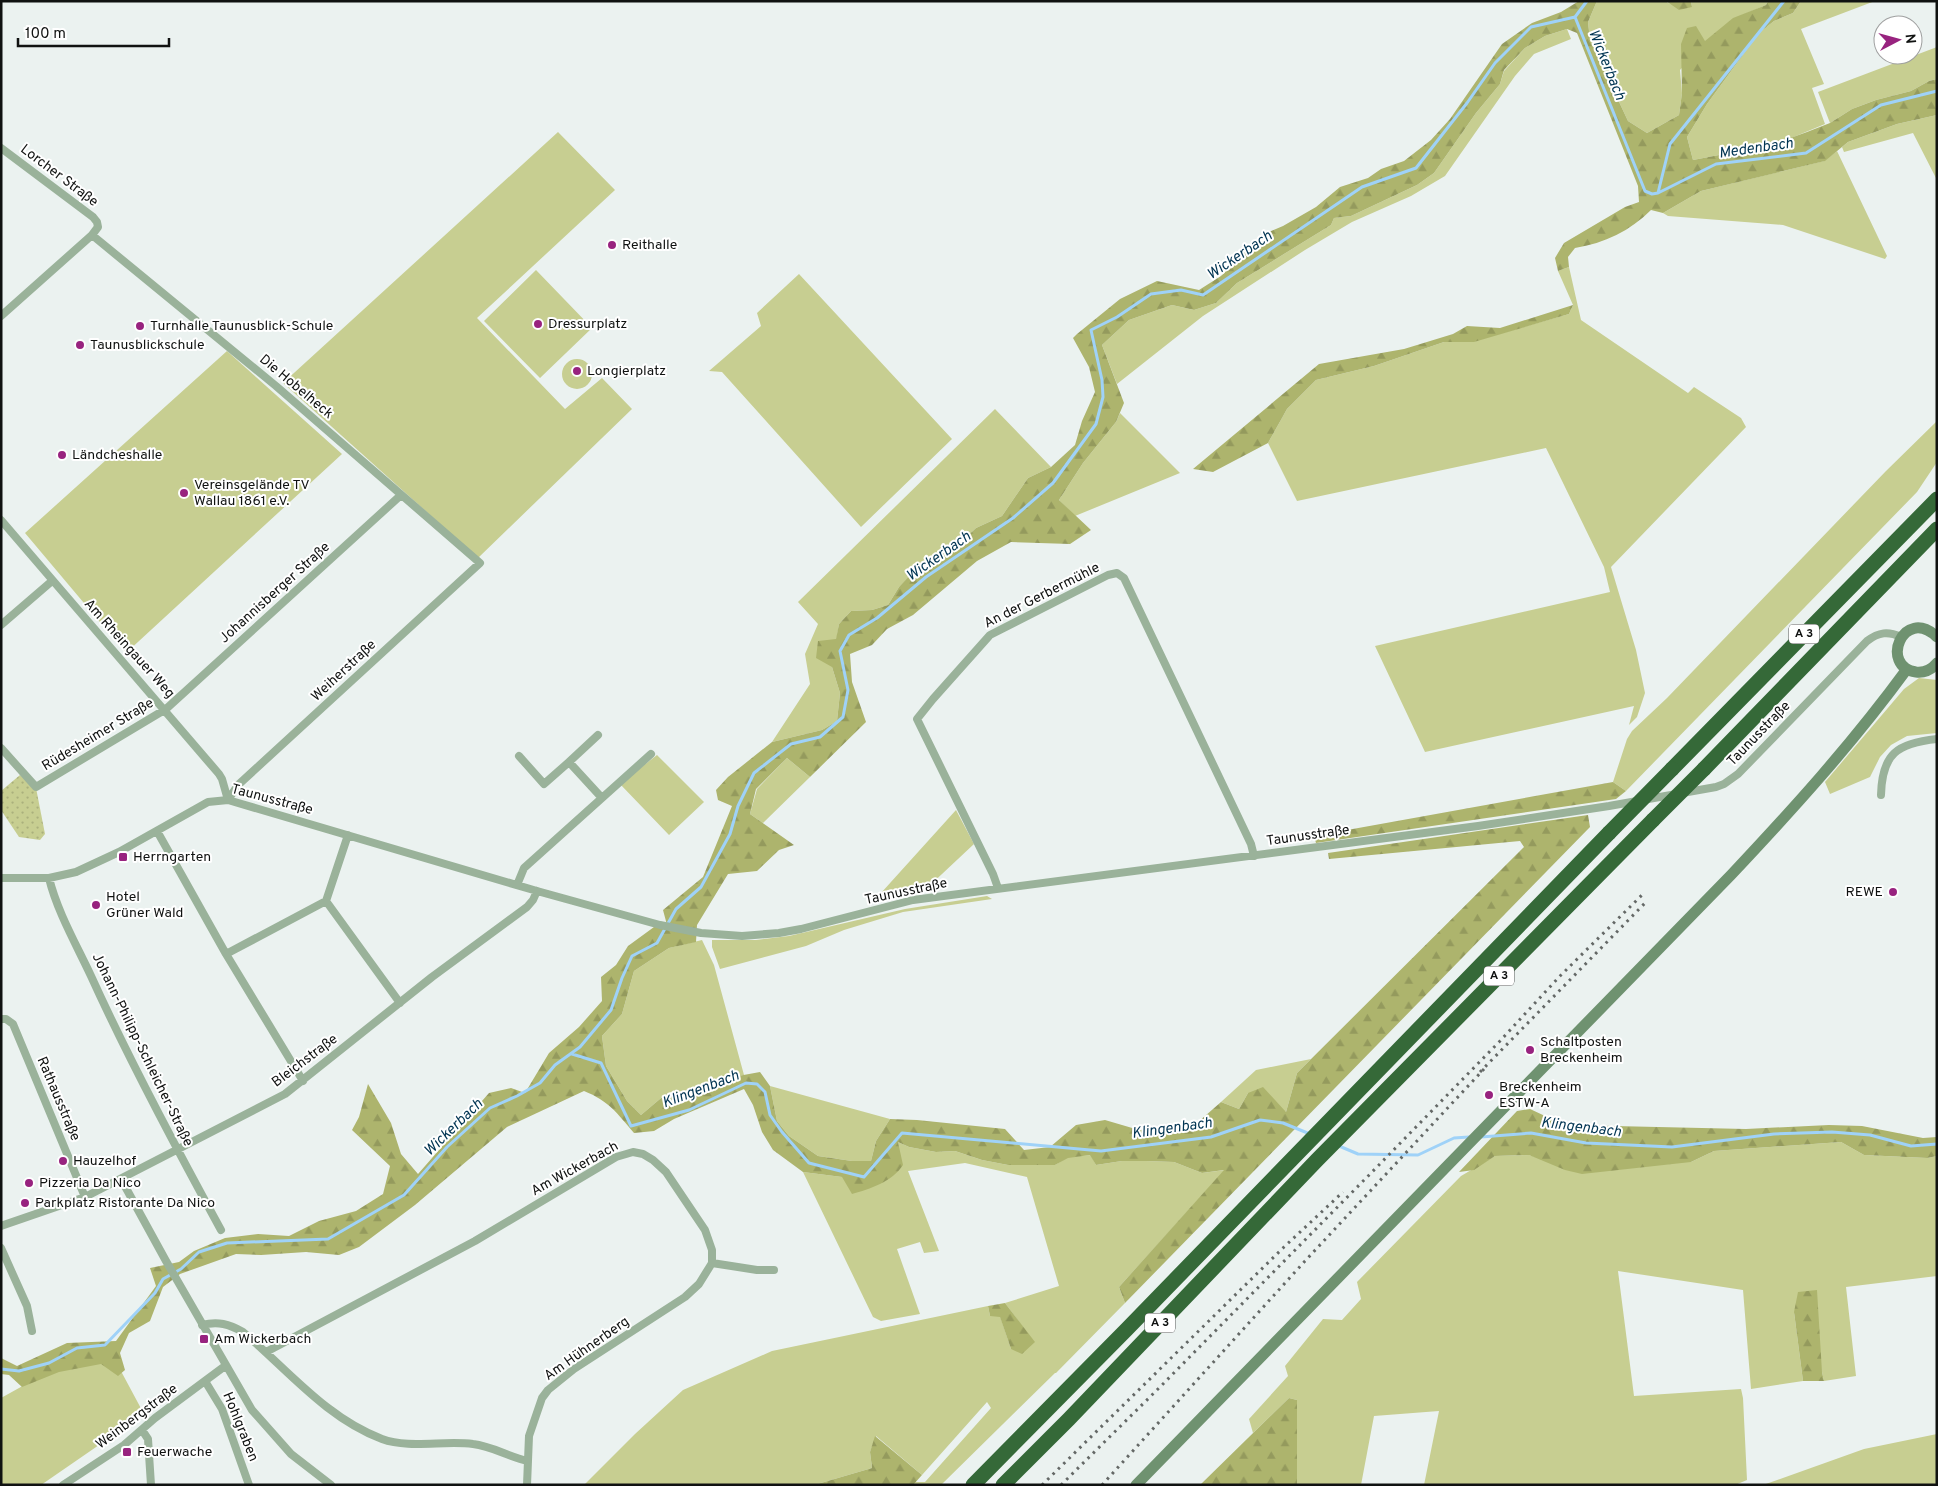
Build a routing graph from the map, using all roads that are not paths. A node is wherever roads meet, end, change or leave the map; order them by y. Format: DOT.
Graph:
graph roads {
  1 [pos="1,148"];
  2 [pos="92,235"];
  3 [pos="1,316"];
  4 [pos="401,495"];
  5 [pos="1937,499"];
  6 [pos="1,520"];
  7 [pos="1937,529"];
  8 [pos="480,563"];
  9 [pos="52,581"];
  10 [pos="1,625"];
  11 [pos="1935,631"];
  12 [pos="1901,638"];
  13 [pos="1936,665"];
  14 [pos="1908,669"];
  15 [pos="166,709"];
  16 [pos="598,735"];
  17 [pos="1937,738"];
  18 [pos="1,748"];
  19 [pos="651,754"];
  20 [pos="519,756"];
  21 [pos="569,762"];
  22 [pos="1881,796"];
  23 [pos="602,798"];
  24 [pos="228,800"];
  25 [pos="157,831"];
  26 [pos="348,835"];
  27 [pos="1254,856"];
  28 [pos="1,878"];
  29 [pos="49,878"];
  30 [pos="517,885"];
  31 [pos="998,888"];
  32 [pos="536,891"];
  33 [pos="326,901"];
  34 [pos="226,954"];
  35 [pos="400,1003"];
  36 [pos="1,1019"];
  37 [pos="303,1082"];
  38 [pos="177,1149"];
  39 [pos="121,1179"];
  40 [pos="85,1197"];
  41 [pos="1,1226"];
  42 [pos="221,1230"];
  43 [pos="1,1248"];
  44 [pos="712,1263"];
  45 [pos="774,1270"];
  46 [pos="202,1325"];
  47 [pos="32,1331"];
  48 [pos="266,1352"];
  49 [pos="225,1366"];
  50 [pos="205,1381"];
  51 [pos="142,1430"];
  52 [pos="528,1462"];
  53 [pos="63,1485"];
  54 [pos="151,1485"];
  55 [pos="249,1485"];
  56 [pos="331,1485"];
  57 [pos="528,1485"];
  58 [pos="972,1485"];
  59 [pos="1003,1485"];
  60 [pos="1136,1485"];
  1 -- 2 [label="street, Lorcher Straße"];
  2 -- 3 [label="street"];
  2 -- 4 [label="street, Die Hobelheck"];
  4 -- 8 [label="street, Die Hobelheck"];
  4 -- 15 [label="street, Johannisberger Straße"];
  5 -- 58 [label="highway, A 3, bridge"];
  6 -- 9 [label="street, Am Rheingauer Weg"];
  7 -- 59 [label="highway, A 3, bridge"];
  8 -- 24 [label="street, Weiherstraße"];
  9 -- 10 [label="street"];
  9 -- 15 [label="street, Am Rheingauer Weg"];
  11 -- 12 [label="main road"];
  12 -- 14 [label="main road"];
  12 -- 27 [label="street, Taunusstraße"];
  13 -- 14 [label="main road"];
  14 -- 60 [label="main road"];
  15 -- 18 [label="street, Rüdesheimer Straße"];
  15 -- 24 [label="street, Am Rheingauer Weg"];
  16 -- 21 [label="street"];
  17 -- 22 [label="street"];
  19 -- 23 [label="street"];
  20 -- 21 [label="street"];
  21 -- 23 [label="street"];
  23 -- 30 [label="street"];
  24 -- 25 [label="street, Taunusstraße"];
  24 -- 26 [label="street, Taunusstraße"];
  25 -- 29 [label="street, Taunusstraße"];
  25 -- 34 [label="street"];
  26 -- 30 [label="street, Taunusstraße"];
  26 -- 33 [label="street"];
  27 -- 31 [label="street, Taunusstraße"];
  27 -- 31 [label="street, An der Gerbermühle"];
  28 -- 29 [label="street, Taunusstraße"];
  29 -- 38 [label="street, Johann-Philipp-Schleicher-Straße"];
  30 -- 32 [label="street, Taunusstraße"];
  31 -- 32 [label="street, Taunusstraße"];
  32 -- 35 [label="street, Bleichstraße"];
  33 -- 34 [label="street"];
  33 -- 35 [label="street"];
  34 -- 37 [label="street"];
  35 -- 37 [label="street, Bleichstraße"];
  36 -- 40 [label="street, Rathausstraße"];
  37 -- 38 [label="street, Bleichstraße"];
  38 -- 39 [label="street, Bleichstraße"];
  38 -- 42 [label="street, Johann-Philipp-Schleicher-Straße"];
  39 -- 40 [label="street, Bleichstraße"];
  39 -- 46 [label="street"];
  40 -- 41 [label="street, Bleichstraße"];
  43 -- 47 [label="street"];
  44 -- 45 [label="street"];
  44 -- 48 [label="street, Am Wickerbach"];
  44 -- 52 [label="street, Am Hühnerberg"];
  46 -- 48 [label="street"];
  46 -- 49 [label="street"];
  48 -- 52 [label="street"];
  49 -- 50 [label="street, Weinbergstraße"];
  49 -- 56 [label="street"];
  50 -- 51 [label="street, Weinbergstraße"];
  50 -- 55 [label="street, Hohlgraben"];
  51 -- 53 [label="street, Weinbergstraße"];
  51 -- 54 [label="street"];
  52 -- 57 [label="street, Am Hühnerberg"];
}
